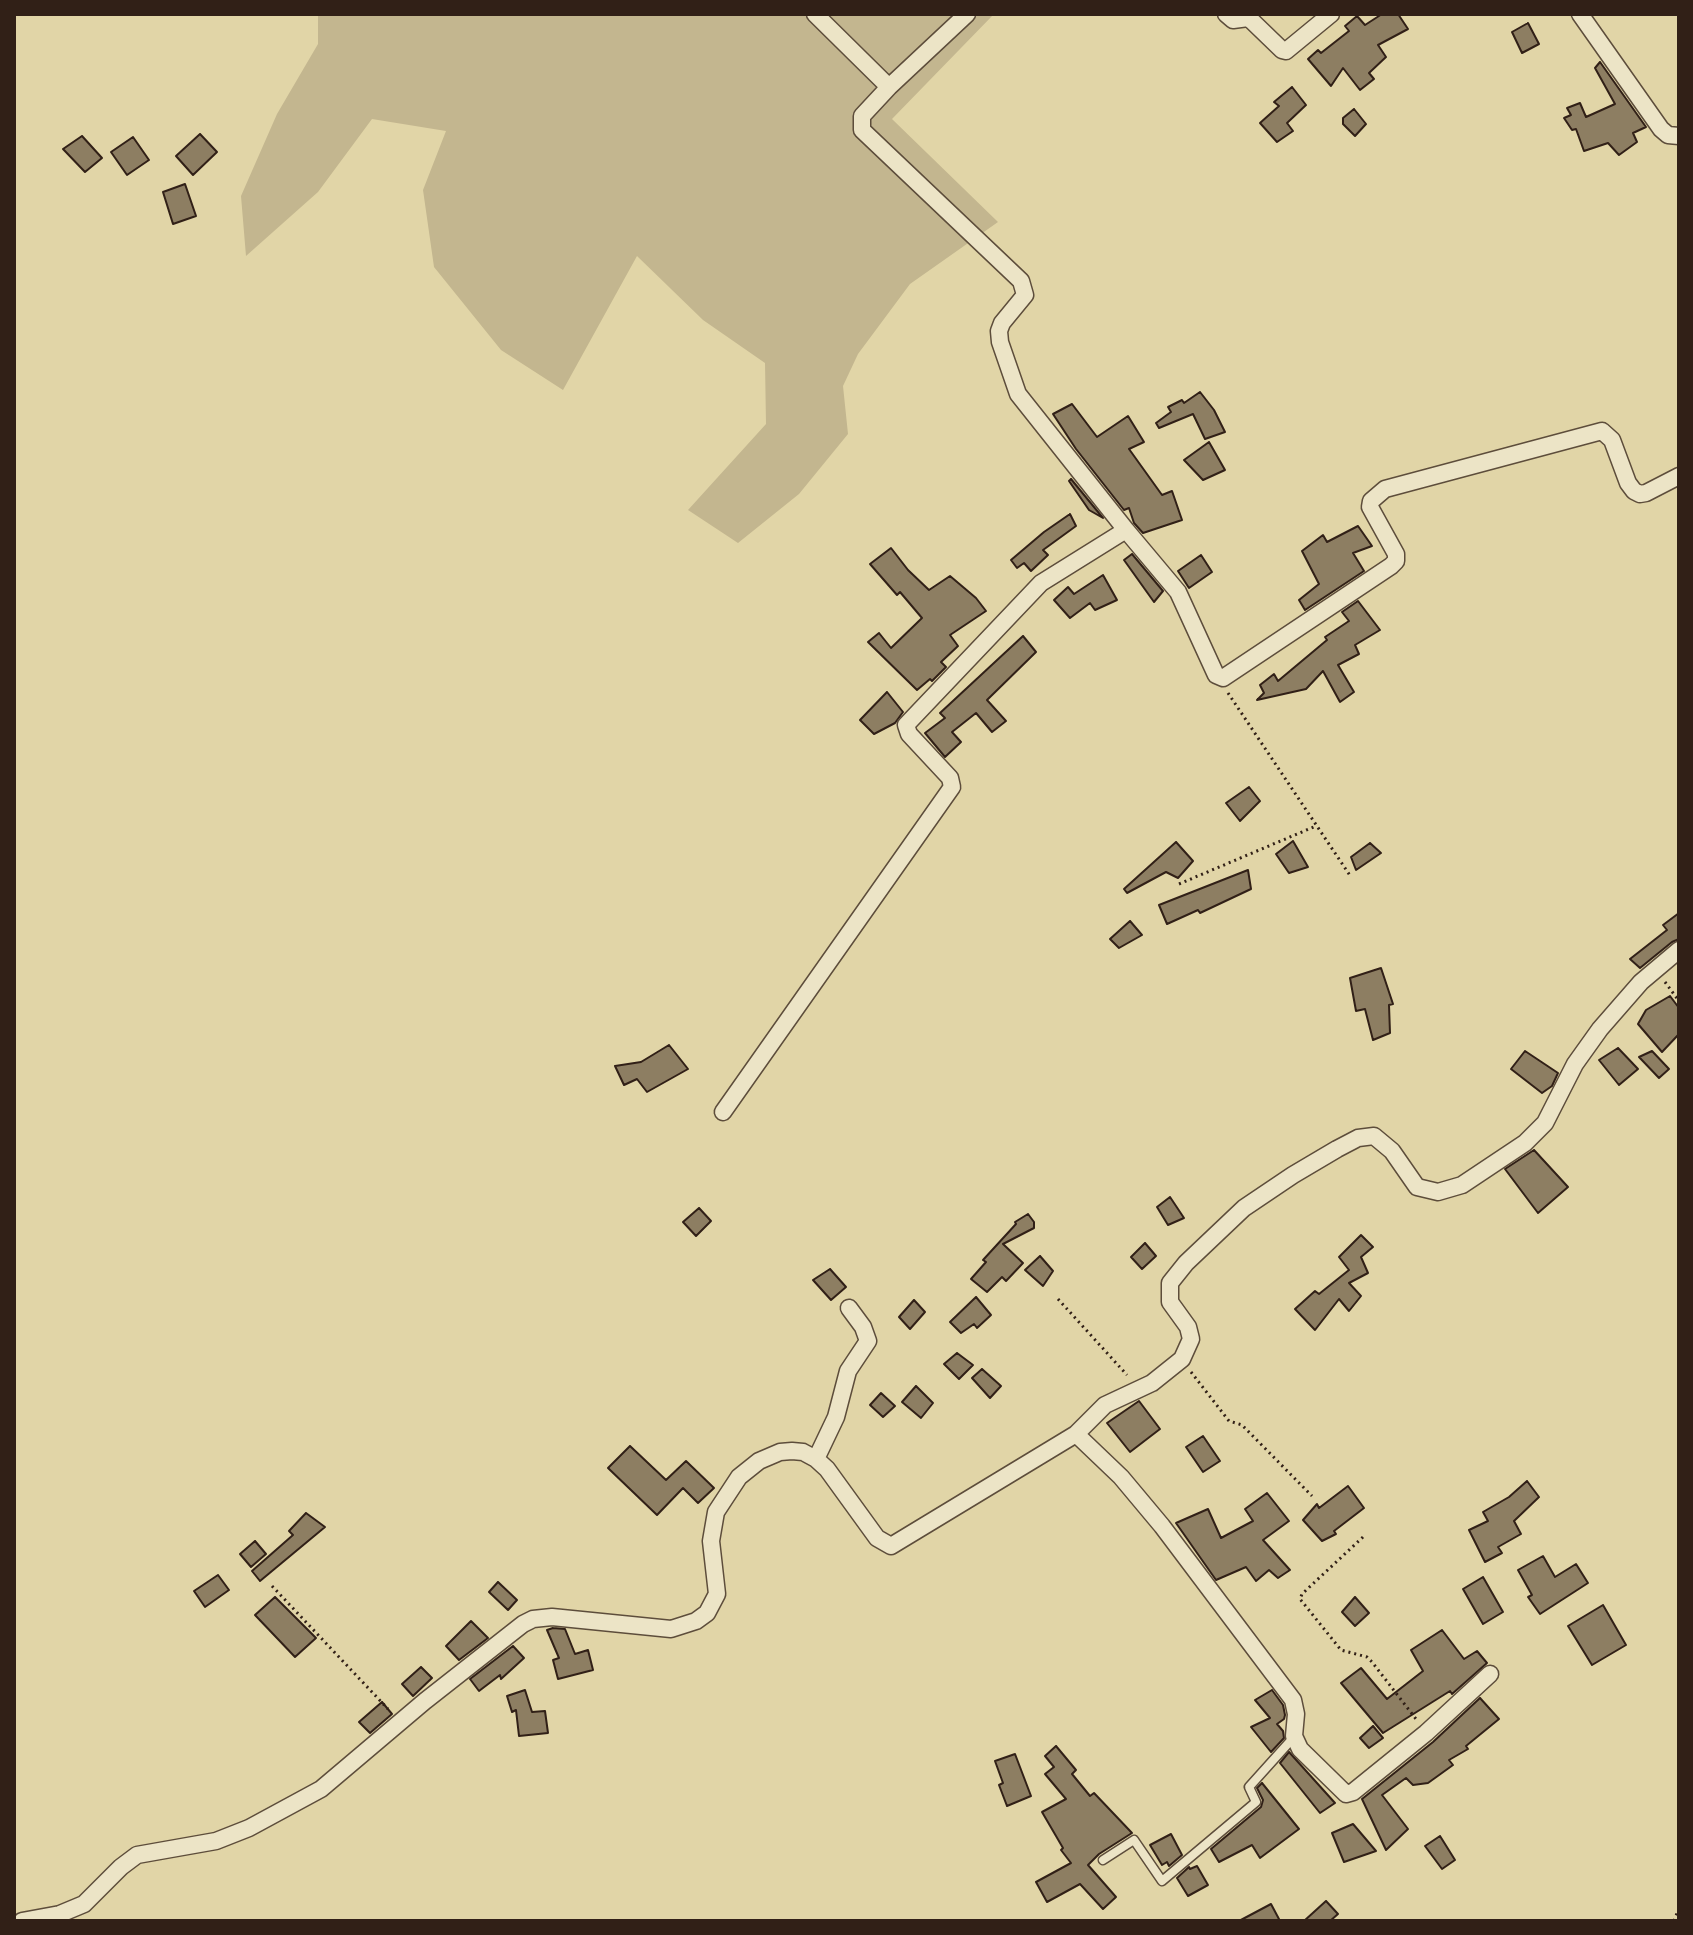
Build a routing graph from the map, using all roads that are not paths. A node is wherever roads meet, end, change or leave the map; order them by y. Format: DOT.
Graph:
graph roads {
  1 [pos="815,14"];
  2 [pos="967,14"];
  3 [pos="1226,14"];
  4 [pos="1331,14"];
  5 [pos="1580,14"];
  6 [pos="889,87"];
  7 [pos="1679,136"];
  8 [pos="1679,476"];
  9 [pos="1126,530"];
  10 [pos="1679,950"];
  11 [pos="723,1112"];
  12 [pos="849,1308"];
  13 [pos="1076,1434"];
  14 [pos="816,1459"];
  15 [pos="1490,1674"];
  16 [pos="1294,1736"];
  17 [pos="1103,1860"];
  18 [pos="22,1921"];
  1 -- 6 [label="street"];
  2 -- 6 [label="street"];
  3 -- 4 [label="street"];
  5 -- 7 [label="street"];
  6 -- 9 [label="street"];
  8 -- 9 [label="street"];
  9 -- 11 [label="street"];
  10 -- 13 [label="street"];
  12 -- 14 [label="street"];
  13 -- 14 [label="street"];
  13 -- 16 [label="street"];
  14 -- 18 [label="street"];
  15 -- 16 [label="street"];
  16 -- 17 [label="lane"];
}
